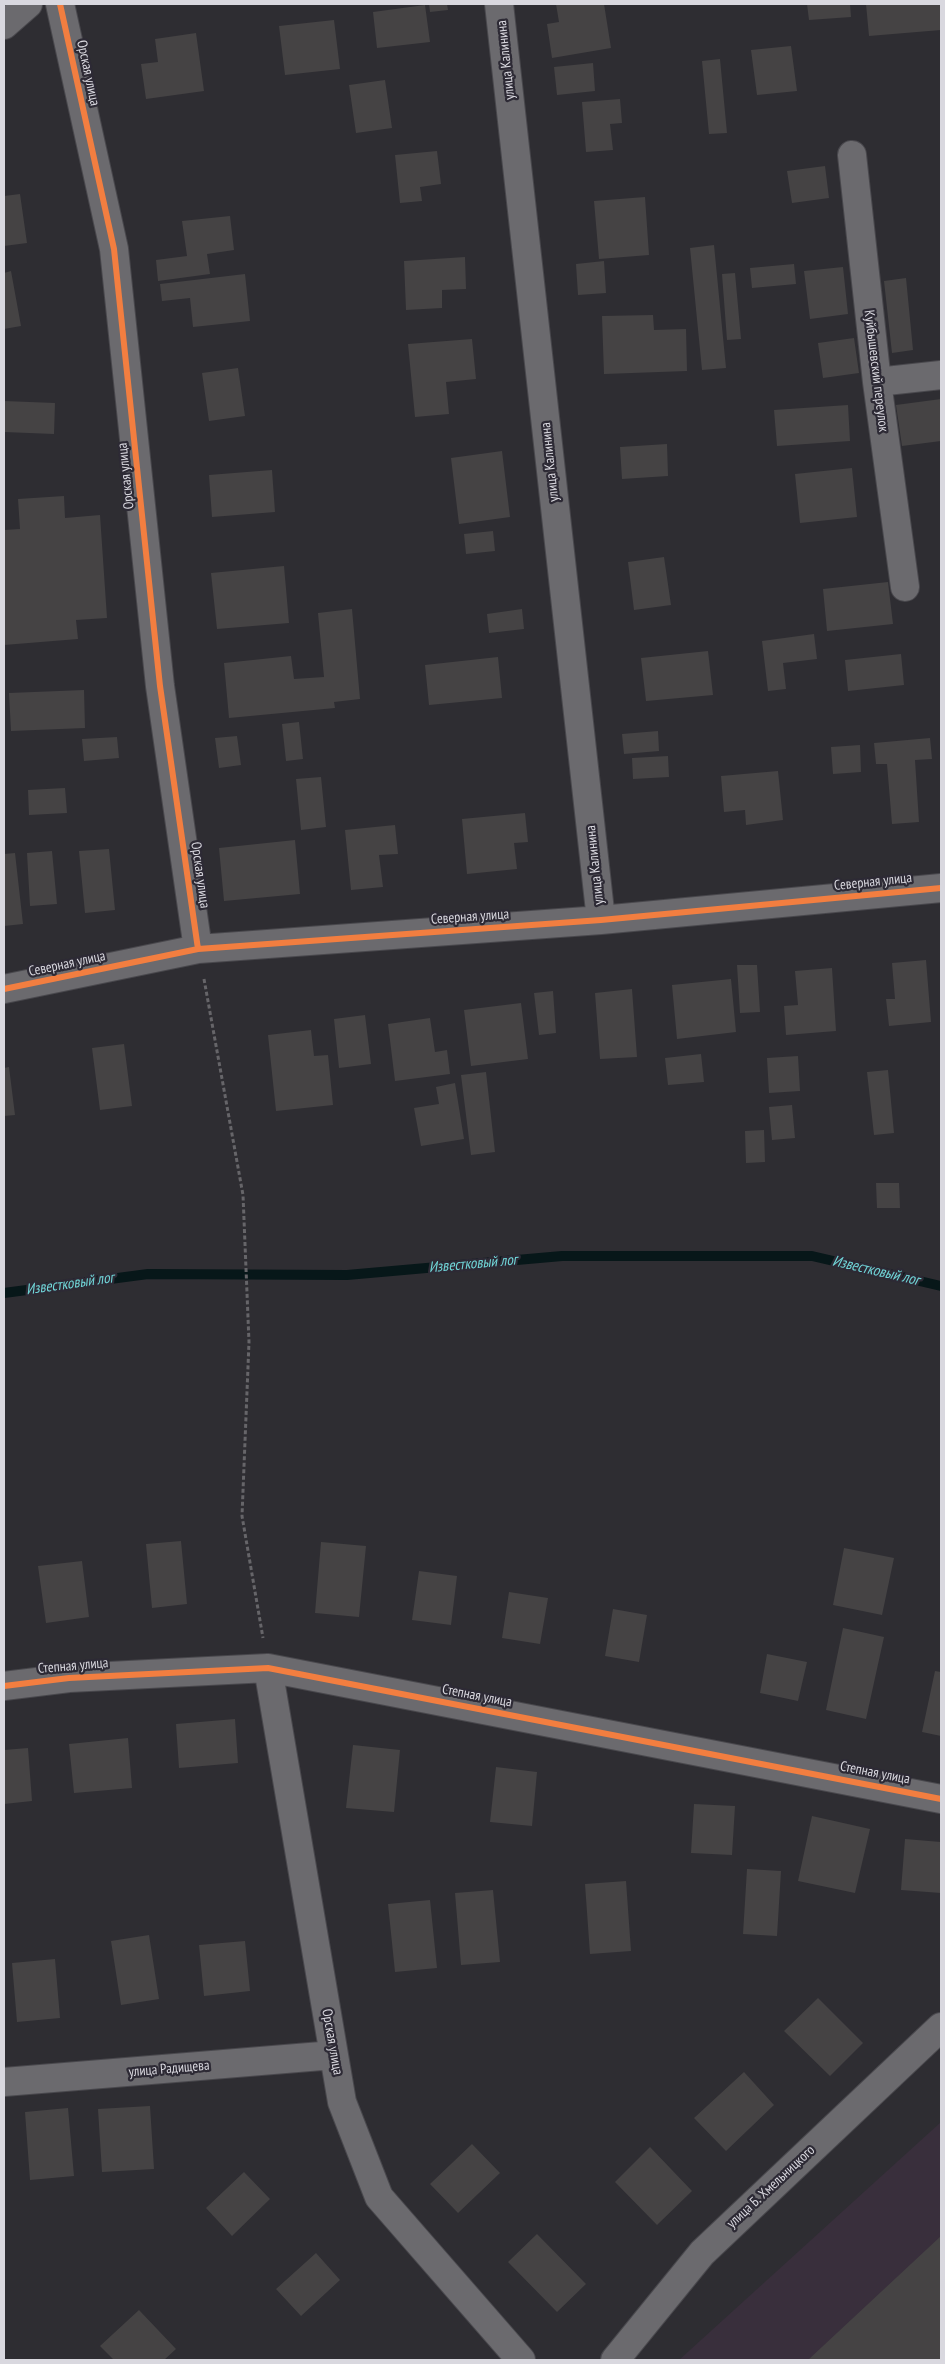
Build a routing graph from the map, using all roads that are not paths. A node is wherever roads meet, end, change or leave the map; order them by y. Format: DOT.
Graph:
graph roads {
  1 [pos="28,4"];
  2 [pos="60,4"];
  3 [pos="499,4"];
  4 [pos="4,25"];
  5 [pos="852,155"];
  6 [pos="941,375"];
  7 [pos="877,382"];
  8 [pos="906,587"];
  9 [pos="941,888"];
  10 [pos="601,920"];
  11 [pos="198,949"];
  12 [pos="4,990"];
  13 [pos="268,1668"];
  14 [pos="4,1686"];
  15 [pos="941,1799"];
  16 [pos="941,2026"];
  17 [pos="334,2055"];
  18 [pos="4,2082"];
  19 [pos="521,2360"];
  20 [pos="615,2360"];
  1 -- 4 [label="street"];
  2 -- 11 [label="street, Орская улица"];
  3 -- 10 [label="street, улица Калинина"];
  5 -- 7 [label="street, Куйбышевский переулок"];
  6 -- 7 [label="street"];
  7 -- 8 [label="street, Куйбышевский переулок"];
  9 -- 10 [label="street, Северная улица"];
  10 -- 11 [label="street, Северная улица"];
  11 -- 12 [label="street, Северная улица"];
  13 -- 14 [label="street, Степная улица"];
  13 -- 15 [label="street, Степная улица"];
  13 -- 17 [label="street, Орская улица"];
  16 -- 20 [label="street, улица Б. Хмельницкого"];
  17 -- 18 [label="street, улица Радищева"];
  17 -- 19 [label="street, Орская улица"];
}
